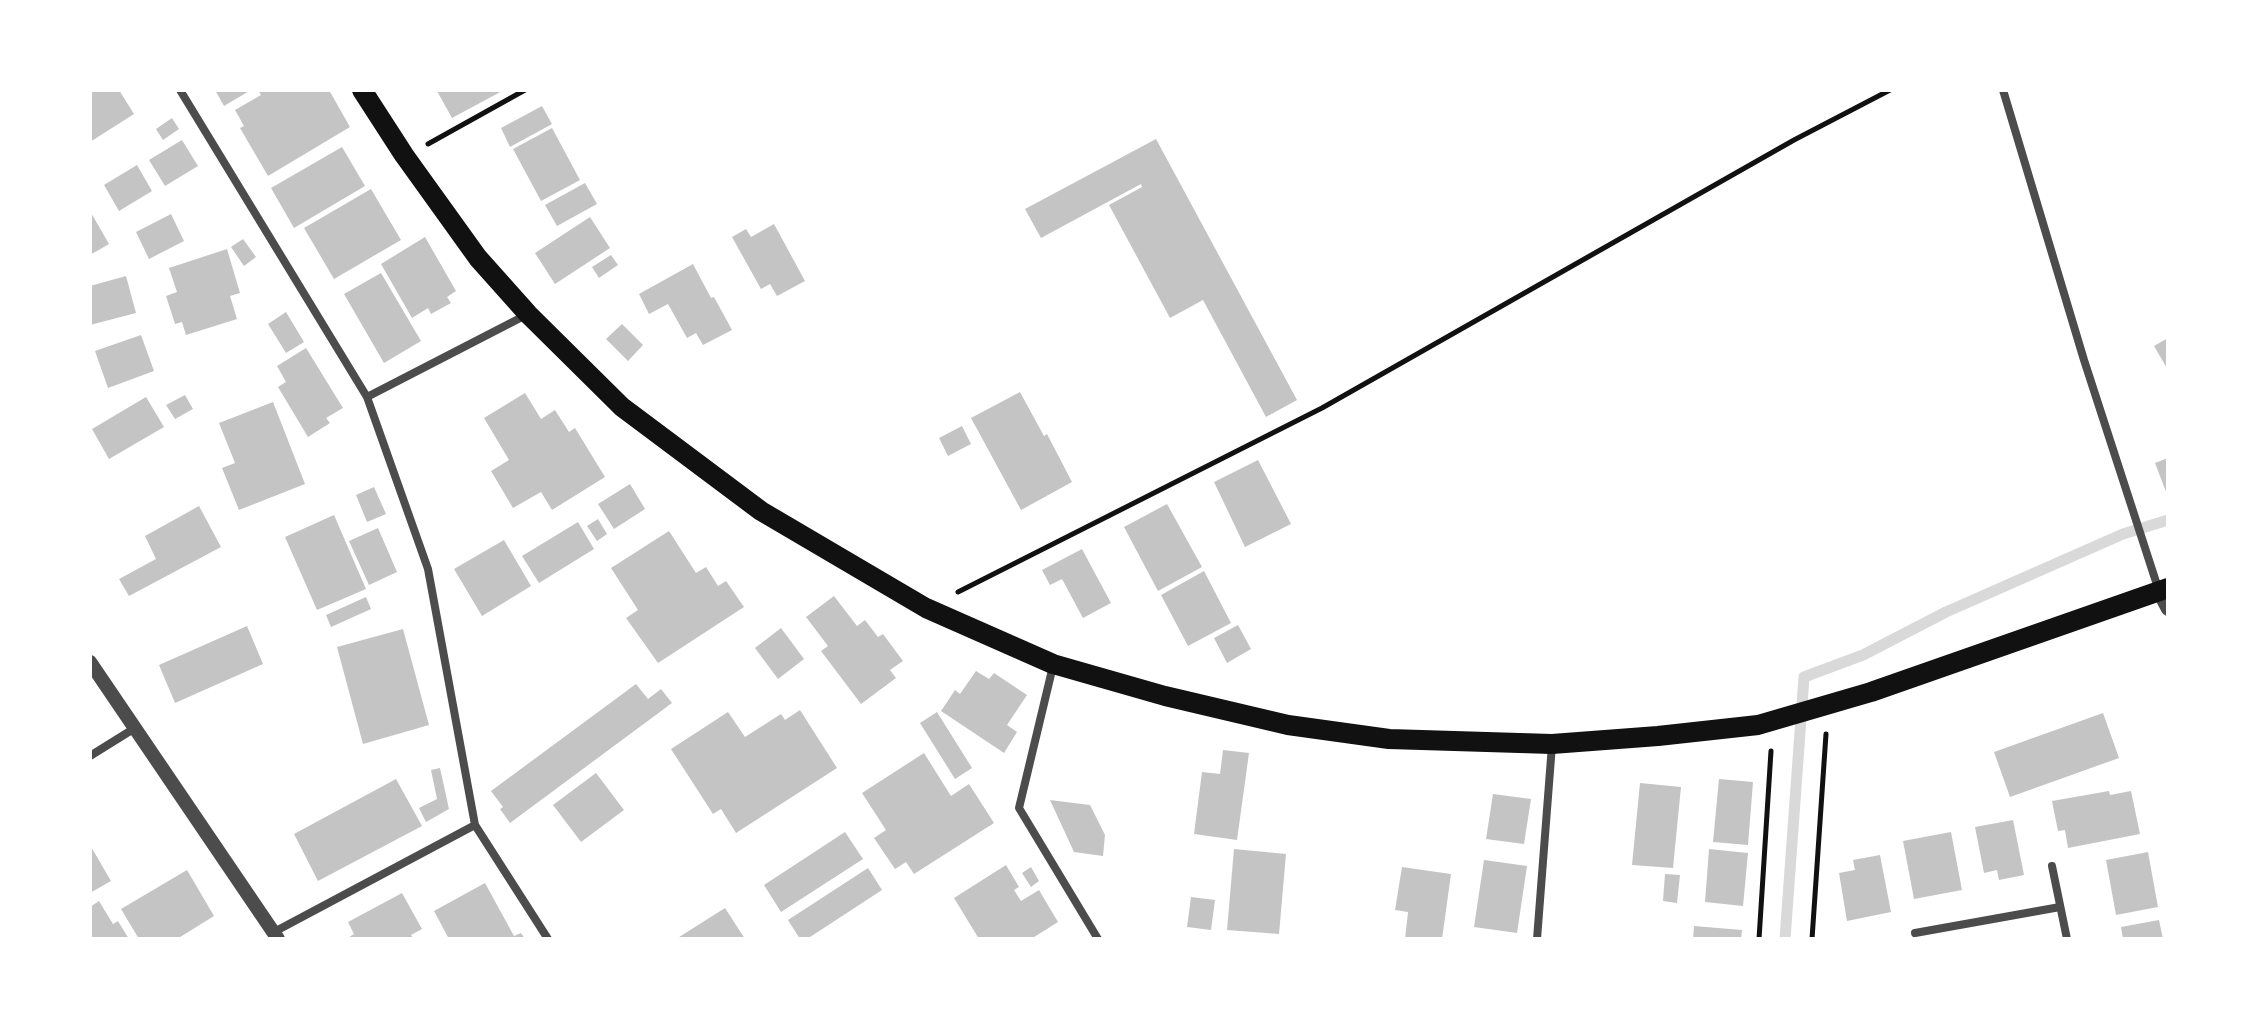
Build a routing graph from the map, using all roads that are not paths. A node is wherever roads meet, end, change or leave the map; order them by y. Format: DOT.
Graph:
graph roads {
  1 [pos="180,90"];
  2 [pos="362,90"];
  3 [pos="2003,90"];
  4 [pos="528,314"];
  5 [pos="367,397"];
  6 [pos="2165,596"];
  7 [pos="90,662"];
  8 [pos="1053,664"];
  9 [pos="135,728"];
  10 [pos="1552,744"];
  11 [pos="90,756"];
  12 [pos="475,825"];
  13 [pos="2052,866"];
  14 [pos="2060,907"];
  15 [pos="1915,933"];
  16 [pos="276,936"];
  17 [pos="548,939"];
  18 [pos="1098,939"];
  19 [pos="1537,939"];
  20 [pos="2067,939"];
  1 -- 5 [label="street"];
  2 -- 4 [label="main road"];
  3 -- 6 [label="street"];
  4 -- 5 [label="street"];
  4 -- 8 [label="main road"];
  5 -- 12 [label="street"];
  6 -- 10 [label="main road"];
  7 -- 9 [label="street"];
  8 -- 10 [label="main road"];
  8 -- 18 [label="street"];
  9 -- 11 [label="street"];
  9 -- 16 [label="street"];
  10 -- 19 [label="street"];
  12 -- 16 [label="street"];
  12 -- 17 [label="street"];
  13 -- 14 [label="street"];
  14 -- 15 [label="street"];
  14 -- 20 [label="street"];
}
